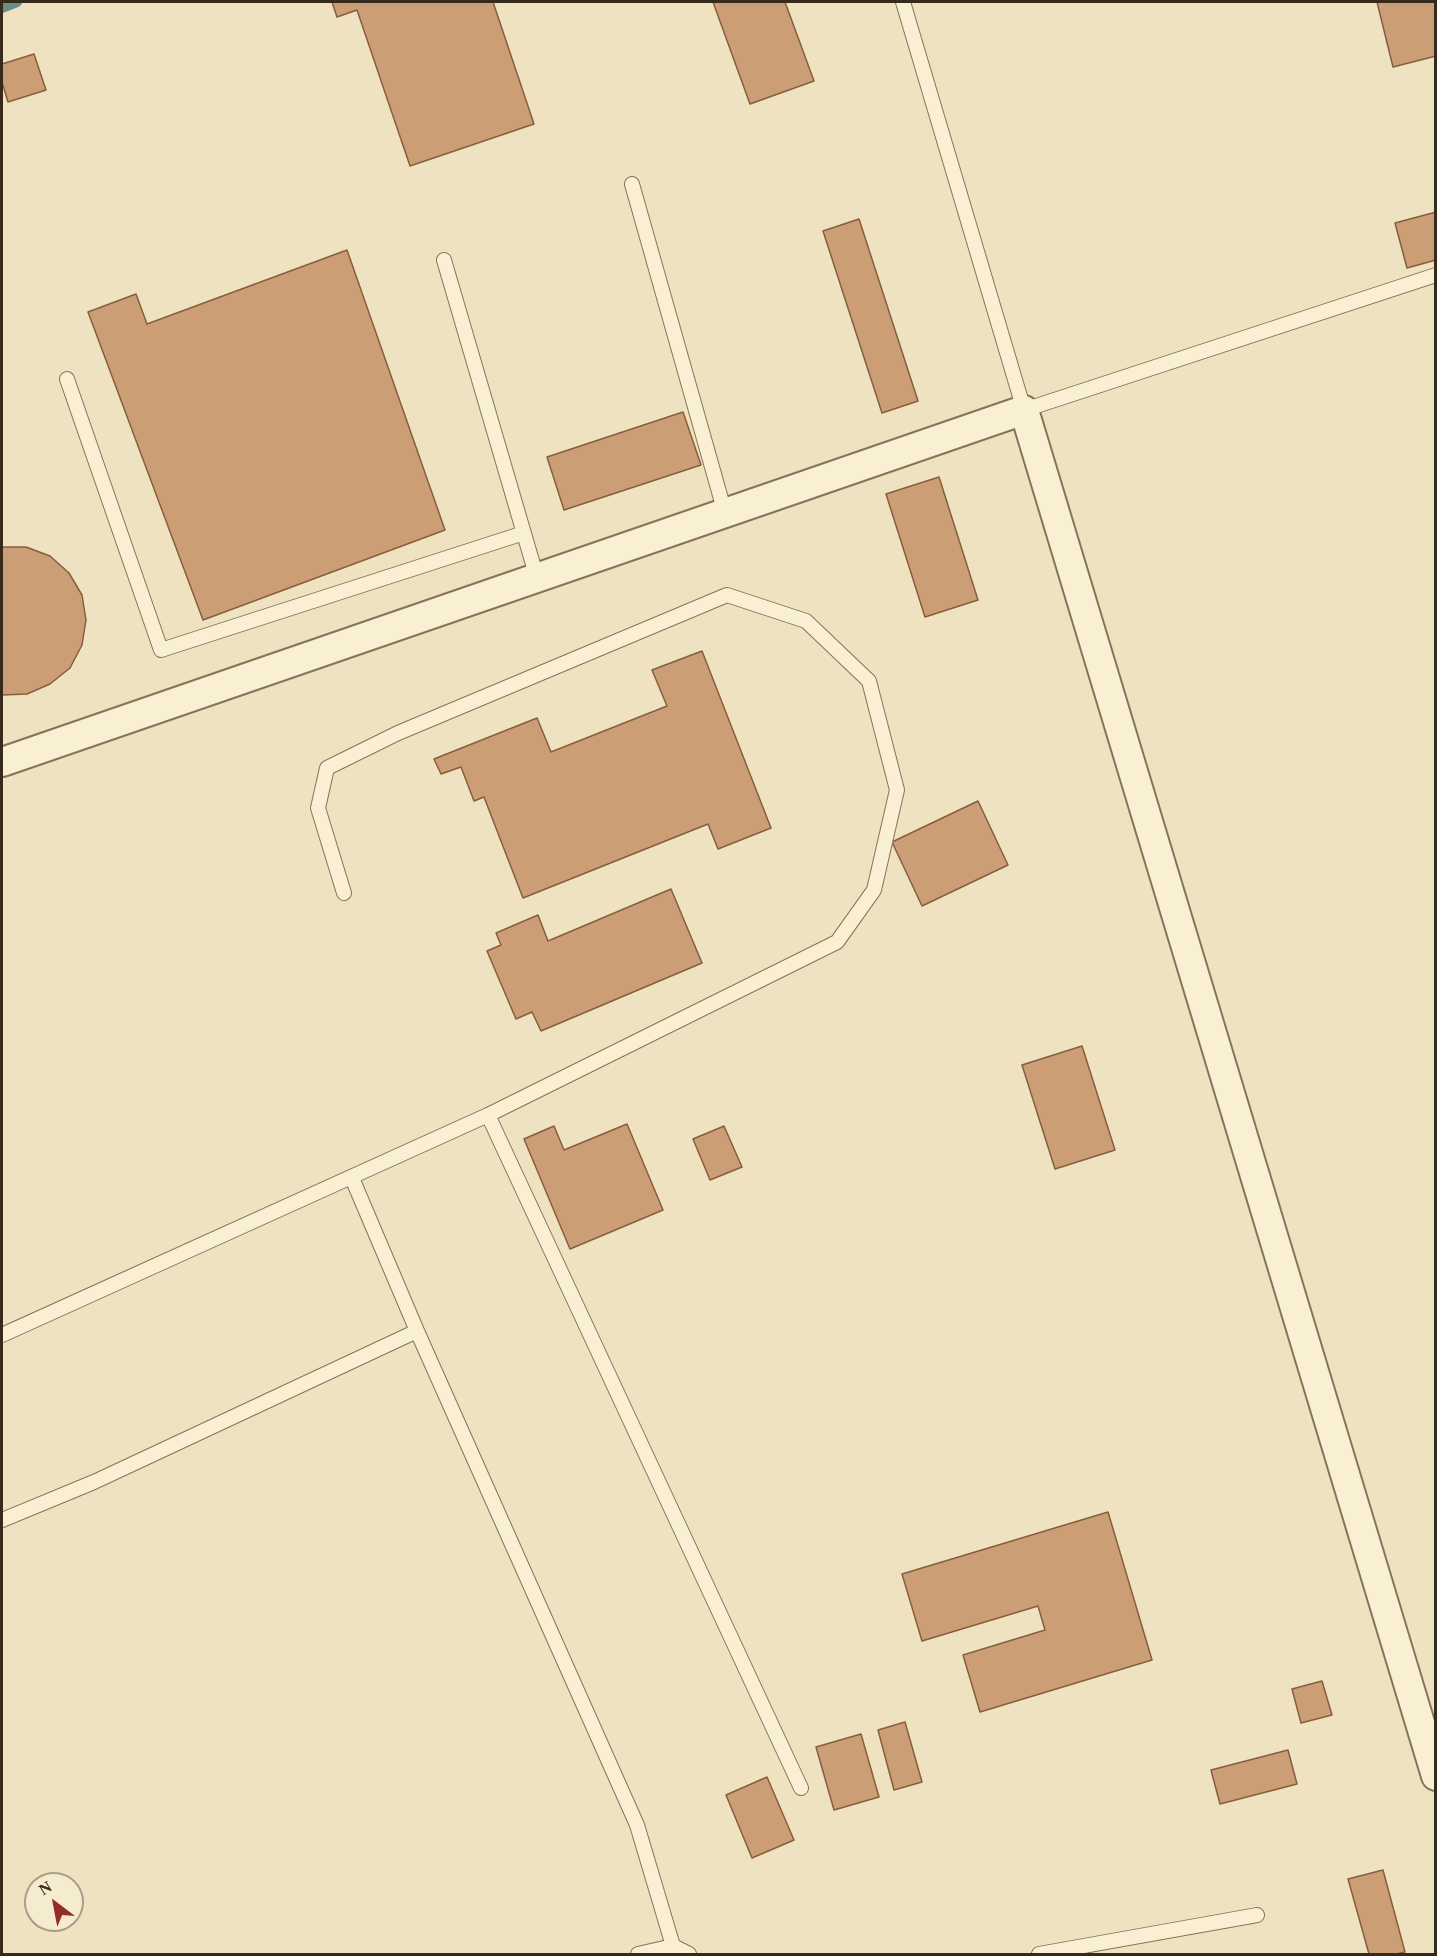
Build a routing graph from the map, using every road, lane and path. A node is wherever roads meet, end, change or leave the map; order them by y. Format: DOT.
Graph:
graph roads {
  1 [pos="903,2"];
  2 [pos="632,184"];
  3 [pos="444,260"];
  4 [pos="1436,275"];
  5 [pos="67,379"];
  6 [pos="1024,410"];
  7 [pos="725,513"];
  8 [pos="524,533"];
  9 [pos="537,578"];
  10 [pos="2,762"];
  11 [pos="344,893"];
  12 [pos="488,1115"];
  13 [pos="352,1178"];
  14 [pos="417,1331"];
  15 [pos="2,1335"];
  16 [pos="2,1520"];
  17 [pos="1436,1776"];
  18 [pos="801,1788"];
  19 [pos="1257,1915"];
  20 [pos="673,1946"];
  21 [pos="638,1954"];
  22 [pos="689,1954"];
  23 [pos="1039,1954"];
  1 -- 6 [label="lane"];
  2 -- 7 [label="lane"];
  3 -- 8 [label="lane"];
  4 -- 6 [label="lane"];
  5 -- 8 [label="lane"];
  6 -- 7 [label="street"];
  6 -- 17 [label="street"];
  7 -- 9 [label="street"];
  8 -- 9 [label="lane"];
  9 -- 10 [label="street"];
  11 -- 12 [label="lane"];
  12 -- 13 [label="lane"];
  12 -- 18 [label="lane"];
  13 -- 14 [label="lane"];
  13 -- 15 [label="lane"];
  14 -- 16 [label="lane"];
  14 -- 20 [label="lane"];
  19 -- 23 [label="lane"];
  20 -- 21 [label="lane"];
  20 -- 22 [label="lane"];
}
